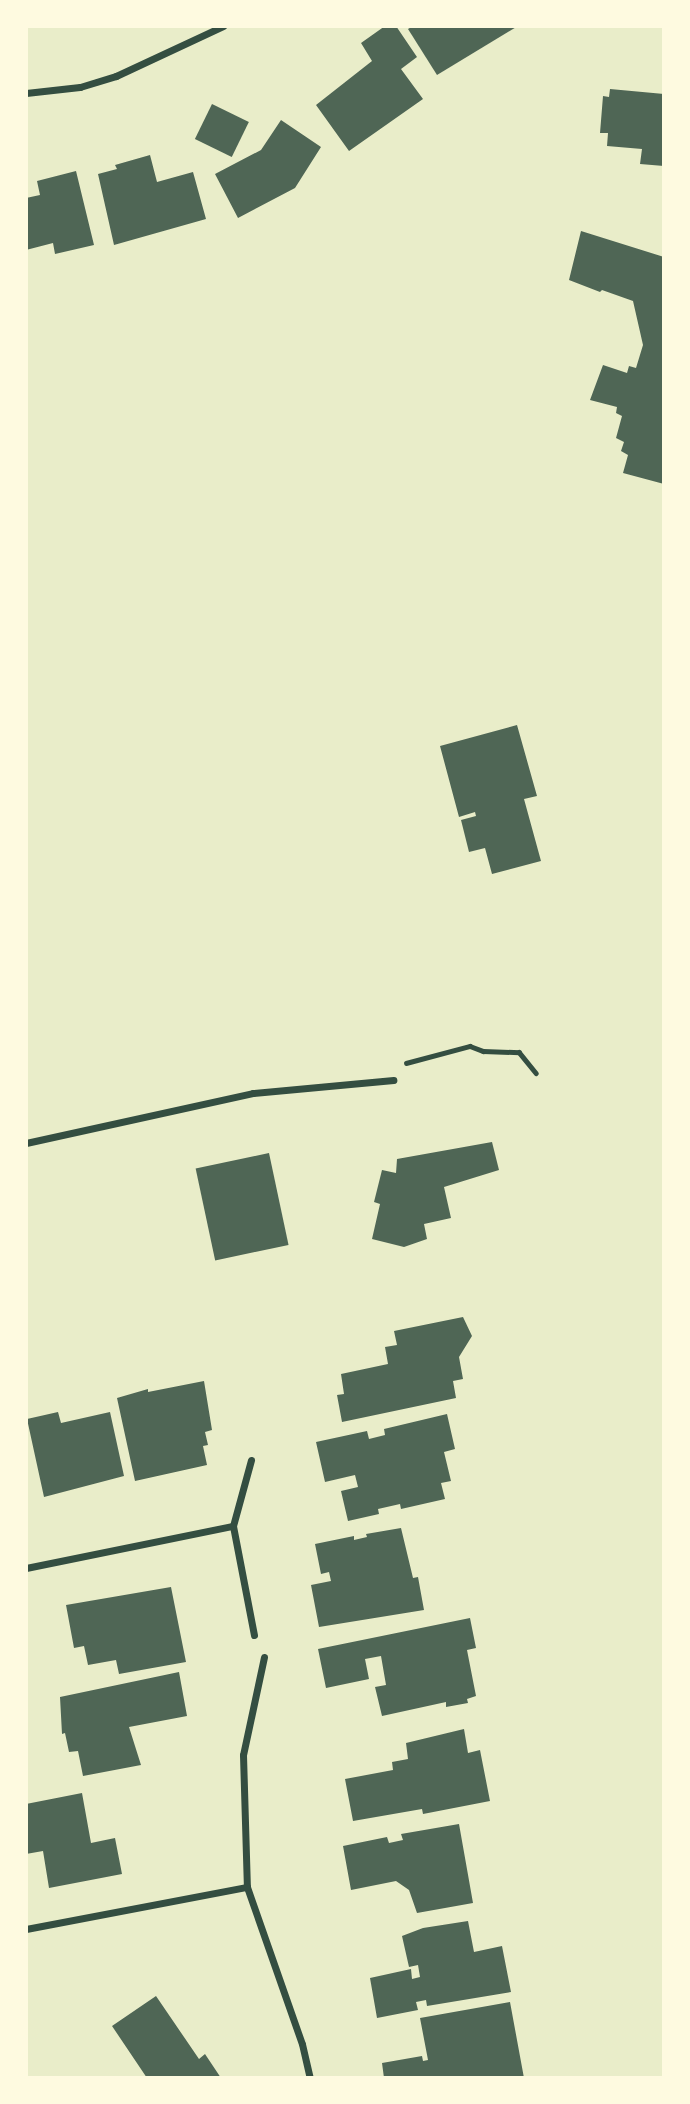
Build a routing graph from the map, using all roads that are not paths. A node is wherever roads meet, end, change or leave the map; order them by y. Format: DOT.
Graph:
graph roads {
  1 [pos="223,26"];
  2 [pos="26,93"];
  3 [pos="393,1080"];
  4 [pos="26,1143"];
  5 [pos="251,1460"];
  6 [pos="233,1526"];
  7 [pos="26,1568"];
  8 [pos="254,1636"];
  9 [pos="264,1657"];
  10 [pos="247,1887"];
  11 [pos="26,1929"];
  12 [pos="310,2078"];
  1 -- 2 [label="street"];
  3 -- 4 [label="street"];
  5 -- 6 [label="street"];
  6 -- 7 [label="street"];
  6 -- 8 [label="street"];
  9 -- 10 [label="street"];
  10 -- 11 [label="street"];
  10 -- 12 [label="street"];
}
